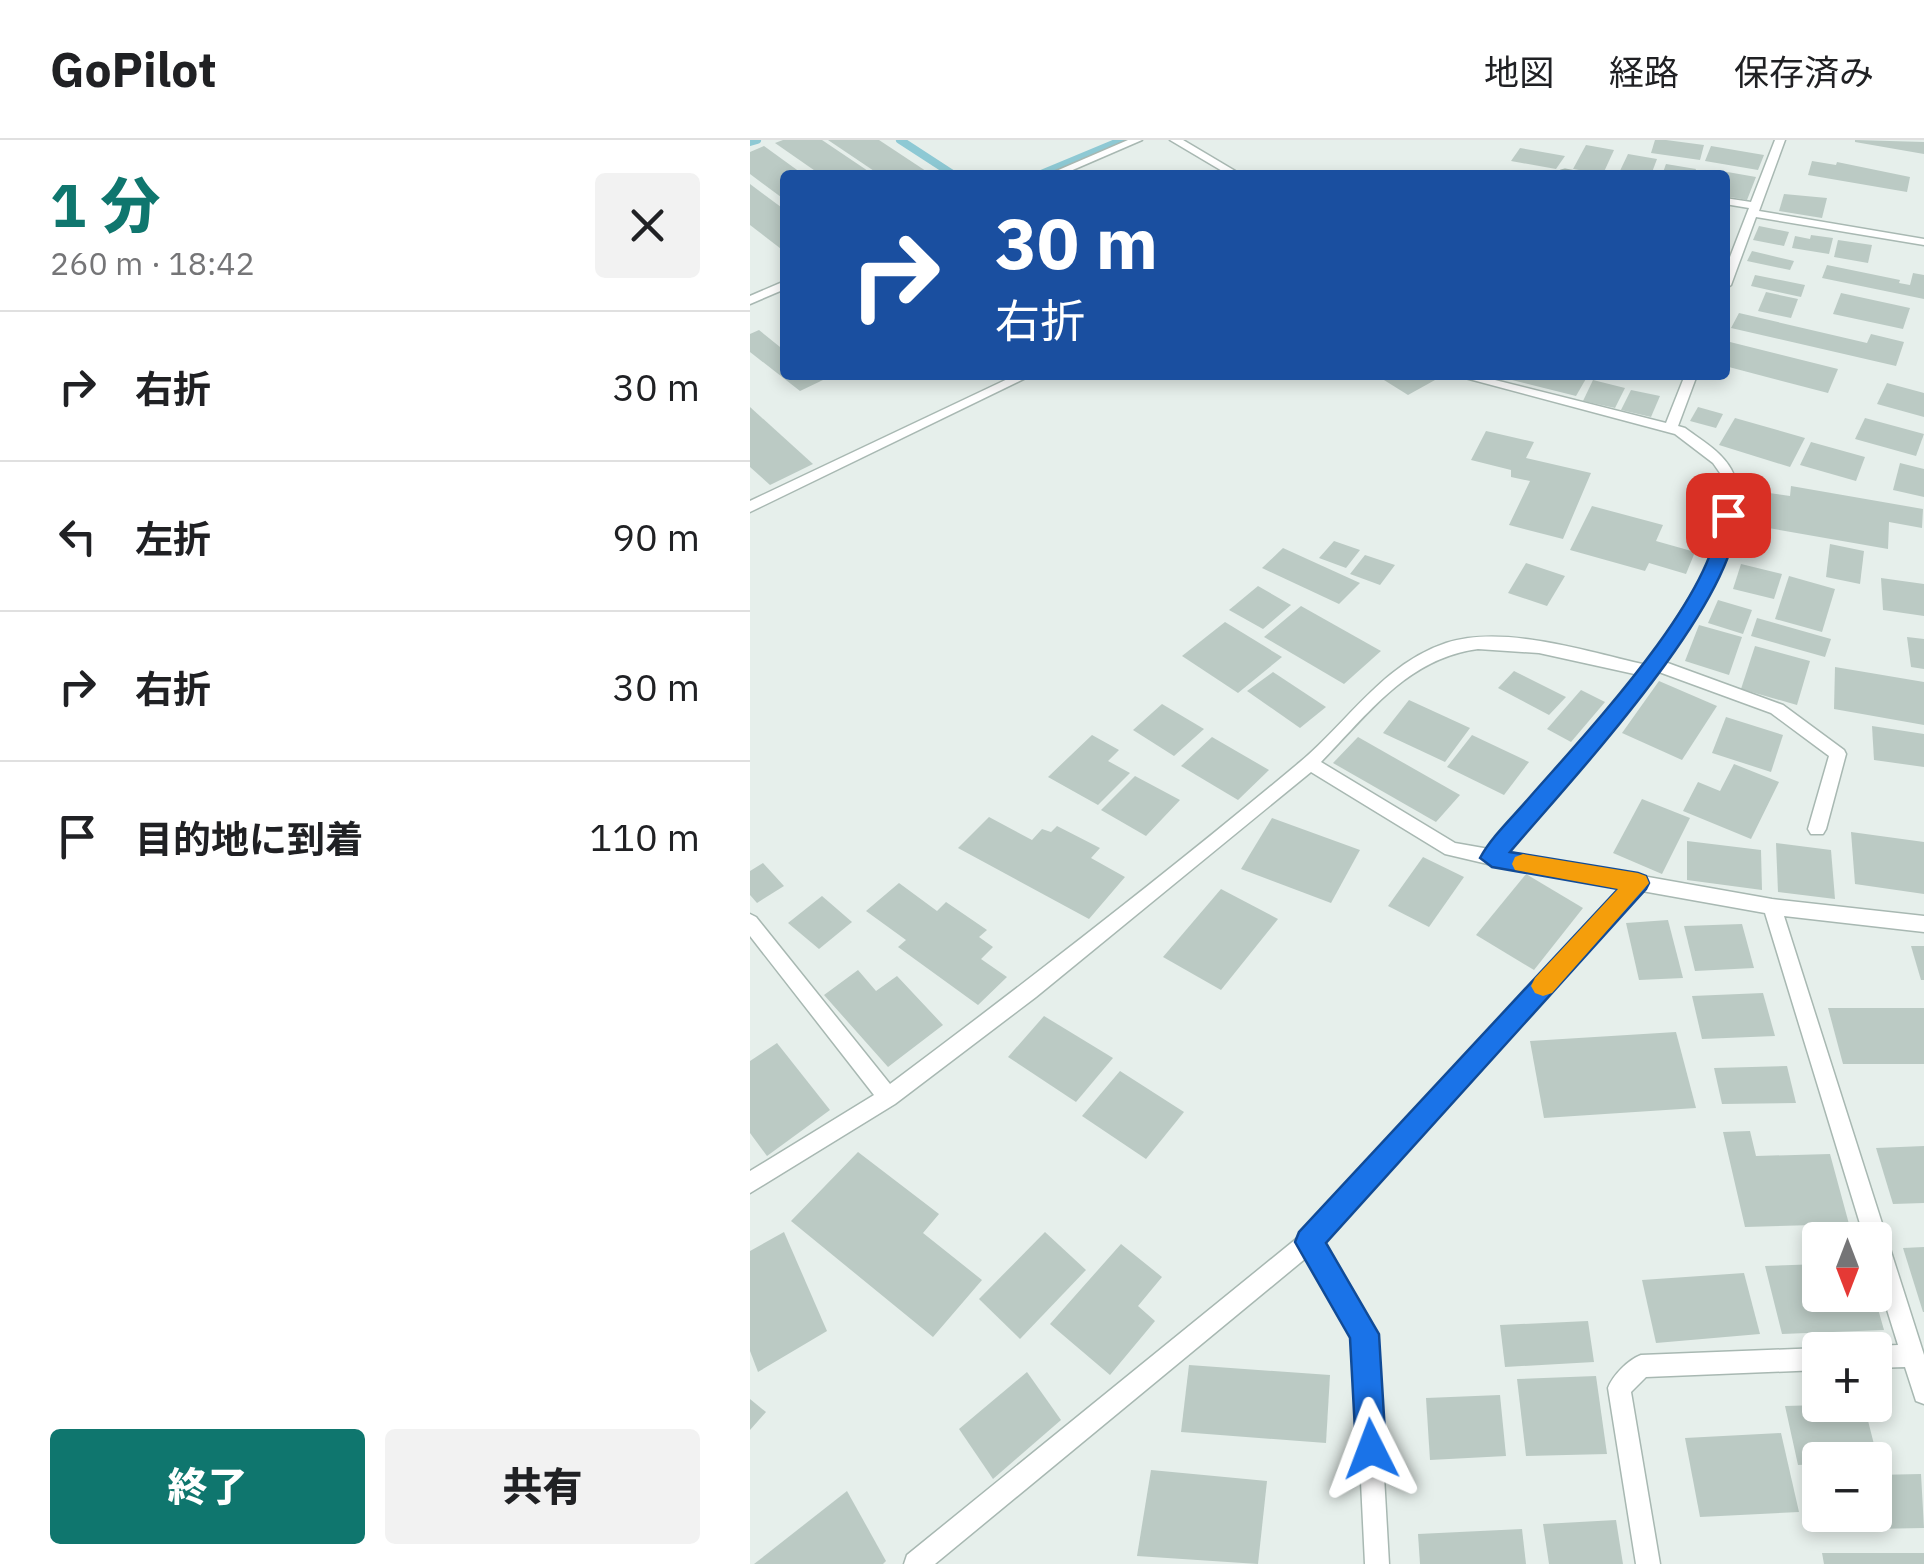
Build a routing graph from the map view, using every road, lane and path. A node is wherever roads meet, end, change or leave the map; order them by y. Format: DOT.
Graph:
graph roads {
  1 [pos="1137,140"];
  2 [pos="1176,140"];
  3 [pos="1780,140"];
  4 [pos="1064,170"];
  5 [pos="1228,170"];
  6 [pos="1730,202"];
  7 [pos="1754,209"];
  8 [pos="1924,242"];
  9 [pos="1730,272"];
  10 [pos="780,287"];
  11 [pos="750,300"];
  12 [pos="1016,380"];
  13 [pos="1479,380"];
  14 [pos="1689,380"];
  15 [pos="1670,429"];
  16 [pos="750,508"];
  17 [pos="1653,668"];
  18 [pos="1310,764"];
  19 [pos="1816,828"];
  20 [pos="1492,858"];
  21 [pos="1638,883"];
  22 [pos="1772,907"];
  23 [pos="750,922"];
  24 [pos="1924,924"];
  25 [pos="888,1097"];
  26 [pos="750,1183"];
  27 [pos="1309,1242"];
  28 [pos="1913,1356"];
  29 [pos="1892,1357"];
  30 [pos="1802,1360"];
  31 [pos="1924,1393"];
  32 [pos="916,1564"];
  33 [pos="1377,1564"];
  34 [pos="1648,1564"];
  1 -- 4 [label="lane"];
  2 -- 5 [label="lane"];
  3 -- 7 [label="lane"];
  6 -- 7 [label="lane"];
  7 -- 8 [label="lane"];
  7 -- 9 [label="lane"];
  10 -- 11 [label="lane"];
  12 -- 16 [label="lane"];
  13 -- 15 [label="lane"];
  14 -- 15 [label="lane"];
  15 -- 17 [label="lane"];
  17 -- 18 [label="lane"];
  17 -- 19 [label="lane"];
  17 -- 20 [label="lane"];
  18 -- 20 [label="lane"];
  18 -- 25 [label="lane"];
  20 -- 21 [label="lane"];
  21 -- 22 [label="lane"];
  21 -- 27 [label="lane"];
  22 -- 24 [label="lane"];
  22 -- 28 [label="lane"];
  23 -- 25 [label="lane"];
  25 -- 26 [label="lane"];
  27 -- 32 [label="lane"];
  27 -- 33 [label="lane"];
  28 -- 29 [label="lane"];
  28 -- 31 [label="lane"];
  30 -- 34 [label="lane"];
}
